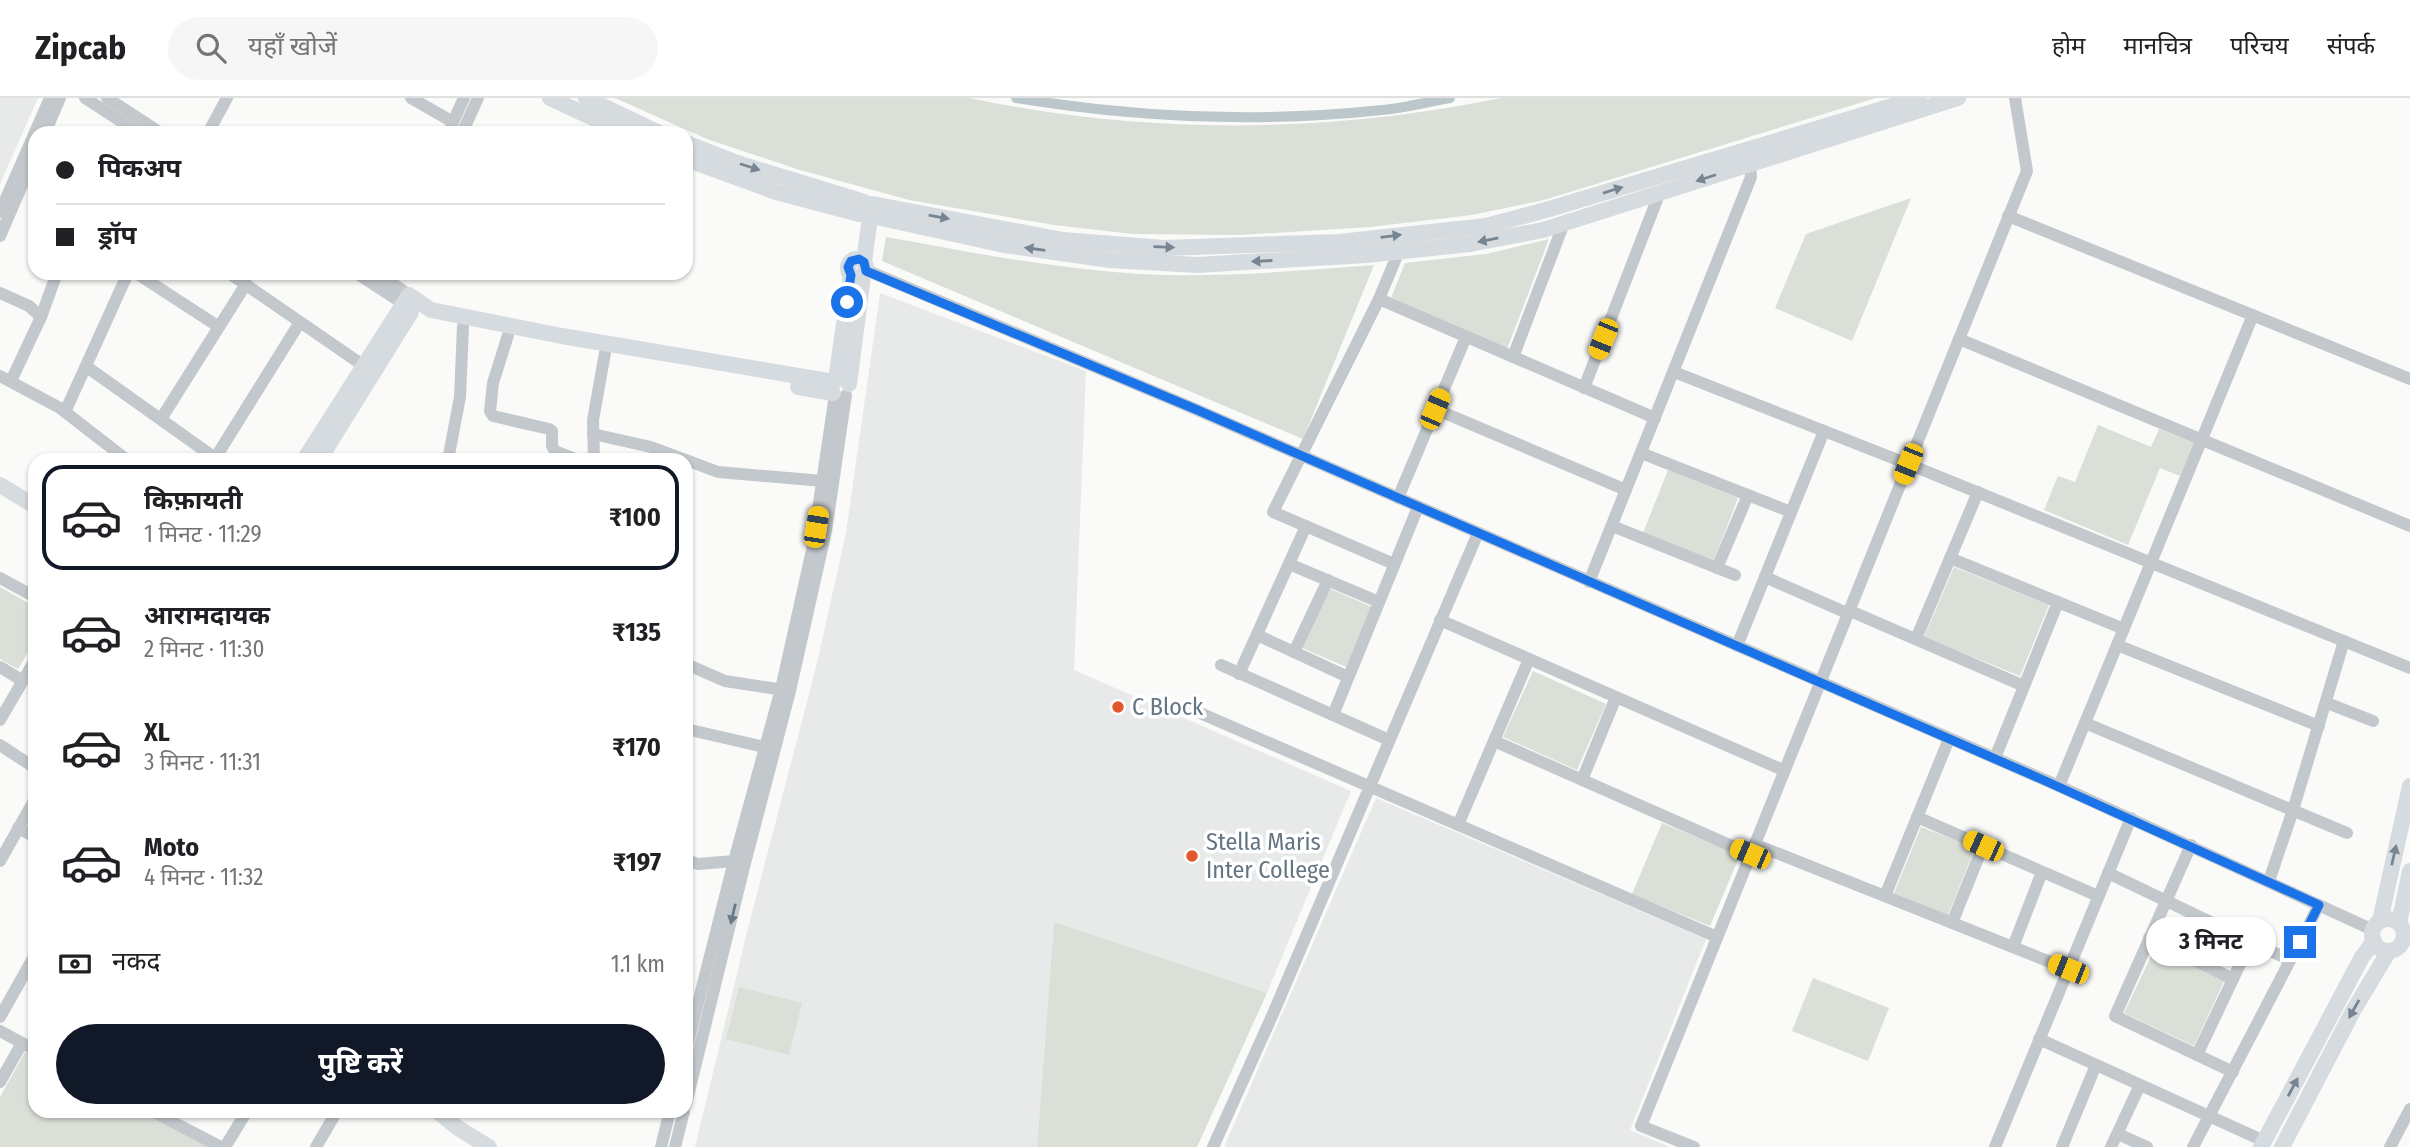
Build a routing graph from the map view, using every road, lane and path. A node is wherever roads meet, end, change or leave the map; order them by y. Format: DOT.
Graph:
graph roads {
  1 [pos="50,98"];
  2 [pos="60,98"];
  3 [pos="85,98"];
  4 [pos="107,98"];
  5 [pos="227,98"];
  6 [pos="411,98"];
  7 [pos="464,98"];
  8 [pos="478,98"];
  9 [pos="550,98"];
  10 [pos="586,98"];
  11 [pos="1919,98"];
  12 [pos="1958,98"];
  13 [pos="2015,98"];
  14 [pos="38,126"];
  15 [pos="48,126"];
  16 [pos="118,126"];
  17 [pos="150,126"];
  18 [pos="212,126"];
  19 [pos="450,126"];
  20 [pos="451,126"];
  21 [pos="466,126"];
  22 [pos="610,126"];
  23 [pos="644,126"];
  24 [pos="693,146"];
  25 [pos="28,148"];
  26 [pos="693,162"];
  27 [pos="1750,164"];
  28 [pos="28,171"];
  29 [pos="1660,192"];
  30 [pos="0,212"];
  31 [pos="866,212"];
  32 [pos="2008,216"];
  33 [pos="1564,223"];
  34 [pos="0,236"];
  35 [pos="1399,251"];
  36 [pos="860,269"];
  37 [pos="54,280"];
  38 [pos="125,280"];
  39 [pos="147,280"];
  40 [pos="240,280"];
  41 [pos="375,280"];
  42 [pos="246,284"];
  43 [pos="396,288"];
  44 [pos="0,293"];
  45 [pos="1379,299"];
  46 [pos="2253,315"];
  47 [pos="41,317"];
  48 [pos="300,322"];
  49 [pos="463,326"];
  50 [pos="219,327"];
  51 [pos="508,335"];
  52 [pos="1466,337"];
  53 [pos="1959,339"];
  54 [pos="604,353"];
  55 [pos="1513,357"];
  56 [pos="364,366"];
  57 [pos="87,367"];
  58 [pos="1674,372"];
  59 [pos="5,379"];
  60 [pos="2410,379"];
  61 [pos="839,388"];
  62 [pos="1584,388"];
  63 [pos="1435,409"];
  64 [pos="65,412"];
  65 [pos="1655,418"];
  66 [pos="161,419"];
  67 [pos="1824,431"];
  68 [pos="593,434"];
  69 [pos="2201,440"];
  70 [pos="118,453"];
  71 [pos="207,453"];
  72 [pos="219,453"];
  73 [pos="308,453"];
  74 [pos="322,453"];
  75 [pos="450,453"];
  76 [pos="562,453"];
  77 [pos="594,453"];
  78 [pos="667,453"];
  79 [pos="1641,453"];
  80 [pos="1301,456"];
  81 [pos="693,463"];
  82 [pos="1908,464"];
  83 [pos="823,481"];
  84 [pos="0,485"];
  85 [pos="1626,490"];
  86 [pos="1978,492"];
  87 [pos="1748,495"];
  88 [pos="1398,498"];
  89 [pos="28,502"];
  90 [pos="1418,507"];
  91 [pos="1791,512"];
  92 [pos="1306,526"];
  93 [pos="1612,526"];
  94 [pos="2410,526"];
  95 [pos="1478,533"];
  96 [pos="1950,558"];
  97 [pos="2151,562"];
  98 [pos="1289,564"];
  99 [pos="1394,564"];
  100 [pos="1717,568"];
  101 [pos="1735,575"];
  102 [pos="0,578"];
  103 [pos="1765,578"];
  104 [pos="1328,580"];
  105 [pos="1590,582"];
  106 [pos="28,593"];
  107 [pos="1379,602"];
  108 [pos="2058,602"];
  109 [pos="1848,611"];
  110 [pos="1440,620"];
  111 [pos="2124,629"];
  112 [pos="1257,635"];
  113 [pos="1916,639"];
  114 [pos="2344,641"];
  115 [pos="2117,645"];
  116 [pos="1737,646"];
  117 [pos="1293,652"];
  118 [pos="1529,659"];
  119 [pos="1221,665"];
  120 [pos="0,667"];
  121 [pos="693,667"];
  122 [pos="2410,667"];
  123 [pos="28,672"];
  124 [pos="1239,674"];
  125 [pos="1348,677"];
  126 [pos="23,681"];
  127 [pos="1819,682"];
  128 [pos="2025,685"];
  129 [pos="785,690"];
  130 [pos="1616,697"];
  131 [pos="2327,703"];
  132 [pos="1194,709"];
  133 [pos="1333,715"];
  134 [pos="0,720"];
  135 [pos="2373,721"];
  136 [pos="2085,723"];
  137 [pos="2319,726"];
  138 [pos="693,731"];
  139 [pos="1949,738"];
  140 [pos="1389,740"];
  141 [pos="1494,741"];
  142 [pos="0,745"];
  143 [pos="764,747"];
  144 [pos="1995,758"];
  145 [pos="28,763"];
  146 [pos="1783,770"];
  147 [pos="1581,780"];
  148 [pos="2059,786"];
  149 [pos="2410,786"];
  150 [pos="1369,787"];
  151 [pos="2293,810"];
  152 [pos="28,811"];
  153 [pos="1917,817"];
  154 [pos="2131,818"];
  155 [pos="1458,825"];
  156 [pos="18,828"];
  157 [pos="28,833"];
  158 [pos="2347,833"];
  159 [pos="2191,845"];
  160 [pos="1983,846"];
  161 [pos="1752,849"];
  162 [pos="0,861"];
  163 [pos="734,861"];
  164 [pos="693,862"];
  165 [pos="2410,871"];
  166 [pos="2042,872"];
  167 [pos="2108,873"];
  168 [pos="2269,881"];
  169 [pos="1885,896"];
  170 [pos="2098,896"];
  171 [pos="2166,901"];
  172 [pos="2319,905"];
  173 [pos="1952,923"];
  174 [pos="2375,931"];
  175 [pos="1717,936"];
  176 [pos="2402,936"];
  177 [pos="2149,938"];
  178 [pos="2251,941"];
  179 [pos="2013,947"];
  180 [pos="2290,960"];
  181 [pos="28,968"];
  182 [pos="2068,969"];
  183 [pos="2233,979"];
  184 [pos="0,1017"];
  185 [pos="693,1023"];
  186 [pos="0,1031"];
  187 [pos="2039,1040"];
  188 [pos="22,1043"];
  189 [pos="28,1046"];
  190 [pos="2197,1055"];
  191 [pos="2096,1065"];
  192 [pos="2233,1072"];
  193 [pos="693,1075"];
  194 [pos="0,1082"];
  195 [pos="2140,1085"];
  196 [pos="2410,1109"];
  197 [pos="2210,1116"];
  198 [pos="166,1118"];
  199 [pos="242,1118"];
  200 [pos="334,1118"];
  201 [pos="449,1118"];
  202 [pos="668,1118"];
  203 [pos="682,1118"];
  204 [pos="2405,1130"];
  205 [pos="2118,1134"];
  206 [pos="2263,1144"];
  207 [pos="321,1145"];
  208 [pos="223,1147"];
  209 [pos="489,1147"];
  210 [pos="661,1147"];
  211 [pos="675,1147"];
  212 [pos="1213,1147"];
  213 [pos="1694,1147"];
  214 [pos="1995,1147"];
  215 [pos="2062,1147"];
  216 [pos="2111,1147"];
  217 [pos="2147,1147"];
  218 [pos="2193,1147"];
  219 [pos="2282,1147"];
  220 [pos="2390,1147"];
  1 -- 14 [label="street"];
  2 -- 15 [label="street"];
  3 -- 16 [label="street"];
  4 -- 17 [label="street"];
  5 -- 18 [label="street"];
  6 -- 19 [label="street"];
  7 -- 20 [label="street"];
  8 -- 21 [label="street"];
  9 -- 22 [label="street"];
  10 -- 23 [label="street"];
  31 -- 11 [label="street, one-way"];
  12 -- 27 [label="street"];
  13 -- 32 [label="street"];
  24 -- 31 [label="street, one-way"];
  25 -- 30 [label="street"];
  26 -- 31 [label="street"];
  27 -- 29 [label="street, one-way"];
  27 -- 58 [label="street"];
  28 -- 34 [label="street"];
  29 -- 33 [label="street"];
  29 -- 62 [label="street"];
  35 -- 31 [label="street, one-way"];
  31 -- 36 [label="street"];
  32 -- 46 [label="street"];
  32 -- 53 [label="street"];
  33 -- 35 [label="street, one-way"];
  33 -- 55 [label="street"];
  35 -- 45 [label="street"];
  36 -- 61 [label="street"];
  36 -- 80 [label="street"];
  37 -- 47 [label="street"];
  38 -- 57 [label="street"];
  39 -- 50 [label="street"];
  40 -- 42 [label="street"];
  41 -- 43 [label="street"];
  42 -- 48 [label="street"];
  42 -- 50 [label="street"];
  43 -- 49 [label="street"];
  43 -- 56 [label="street"];
  43 -- 61 [label="street"];
  43 -- 74 [label="street"];
  44 -- 47 [label="street"];
  45 -- 52 [label="street"];
  45 -- 80 [label="street"];
  46 -- 60 [label="street"];
  46 -- 69 [label="street"];
  47 -- 59 [label="street"];
  48 -- 56 [label="street"];
  48 -- 72 [label="street"];
  49 -- 51 [label="street"];
  49 -- 75 [label="street"];
  50 -- 66 [label="street"];
  51 -- 54 [label="street"];
  51 -- 76 [label="street"];
  52 -- 55 [label="street"];
  52 -- 63 [label="street"];
  53 -- 69 [label="street"];
  53 -- 82 [label="street"];
  54 -- 61 [label="street"];
  54 -- 68 [label="street"];
  55 -- 62 [label="street"];
  56 -- 73 [label="street"];
  57 -- 64 [label="street"];
  57 -- 66 [label="street"];
  58 -- 65 [label="street"];
  58 -- 67 [label="street"];
  59 -- 64 [label="street"];
  61 -- 83 [label="street"];
  61 -- 129 [label="street"];
  62 -- 65 [label="street"];
  63 -- 85 [label="street"];
  63 -- 88 [label="street"];
  64 -- 70 [label="street"];
  65 -- 79 [label="street"];
  66 -- 71 [label="street"];
  67 -- 82 [label="street"];
  67 -- 91 [label="street"];
  68 -- 77 [label="street"];
  68 -- 78 [label="street"];
  69 -- 94 [label="street"];
  69 -- 97 [label="street"];
  79 -- 85 [label="street"];
  79 -- 87 [label="street"];
  80 -- 88 [label="street"];
  80 -- 92 [label="street"];
  81 -- 83 [label="street"];
  82 -- 86 [label="street"];
  82 -- 109 [label="street"];
  83 -- 129 [label="street"];
  84 -- 89 [label="street"];
  85 -- 93 [label="street"];
  86 -- 96 [label="street"];
  86 -- 97 [label="street"];
  87 -- 91 [label="street"];
  87 -- 100 [label="street"];
  88 -- 90 [label="street"];
  90 -- 95 [label="street"];
  90 -- 99 [label="street"];
  91 -- 103 [label="street"];
  92 -- 98 [label="street"];
  92 -- 99 [label="street"];
  93 -- 100 [label="street"];
  93 -- 105 [label="street"];
  95 -- 105 [label="street"];
  95 -- 110 [label="street"];
  96 -- 108 [label="street"];
  96 -- 113 [label="street"];
  97 -- 111 [label="street"];
  97 -- 114 [label="street"];
  98 -- 104 [label="street"];
  98 -- 112 [label="street"];
  99 -- 107 [label="street"];
  100 -- 101 [label="street"];
  102 -- 106 [label="street"];
  103 -- 109 [label="street"];
  103 -- 116 [label="street"];
  104 -- 107 [label="street"];
  104 -- 117 [label="street"];
  105 -- 116 [label="street"];
  107 -- 125 [label="street"];
  108 -- 111 [label="street"];
  108 -- 128 [label="street"];
  109 -- 113 [label="street"];
  109 -- 127 [label="street"];
  110 -- 118 [label="street"];
  110 -- 140 [label="street"];
  111 -- 115 [label="street"];
  112 -- 117 [label="street"];
  112 -- 124 [label="street"];
  113 -- 128 [label="street"];
  114 -- 122 [label="street"];
  114 -- 131 [label="street"];
  115 -- 136 [label="street"];
  115 -- 137 [label="street"];
  116 -- 127 [label="street"];
  117 -- 125 [label="street"];
  118 -- 130 [label="street"];
  118 -- 141 [label="street"];
  119 -- 124 [label="street"];
  120 -- 126 [label="street"];
  121 -- 129 [label="street"];
  123 -- 126 [label="street"];
  124 -- 133 [label="street"];
  125 -- 133 [label="street"];
  126 -- 134 [label="street"];
  127 -- 139 [label="street"];
  127 -- 146 [label="street"];
  128 -- 144 [label="street"];
  129 -- 143 [label="street"];
  129 -- 193 [label="street, one-way"];
  130 -- 146 [label="street"];
  130 -- 147 [label="street"];
  131 -- 135 [label="street"];
  131 -- 137 [label="street"];
  132 -- 150 [label="street"];
  133 -- 140 [label="street"];
  136 -- 148 [label="street"];
  136 -- 151 [label="street"];
  137 -- 151 [label="street"];
  138 -- 143 [label="street"];
  139 -- 144 [label="street"];
  139 -- 153 [label="street"];
  140 -- 150 [label="street"];
  141 -- 147 [label="street"];
  141 -- 155 [label="street"];
  142 -- 145 [label="street"];
  143 -- 163 [label="street"];
  144 -- 148 [label="street"];
  146 -- 161 [label="street"];
  147 -- 161 [label="street"];
  148 -- 154 [label="street"];
  174 -- 149 [label="street, one-way"];
  150 -- 155 [label="street"];
  150 -- 212 [label="street"];
  151 -- 158 [label="street"];
  151 -- 168 [label="street"];
  152 -- 156 [label="street"];
  153 -- 160 [label="street"];
  153 -- 169 [label="street"];
  154 -- 159 [label="street"];
  154 -- 167 [label="street"];
  155 -- 175 [label="street"];
  156 -- 157 [label="street"];
  156 -- 162 [label="street"];
  159 -- 168 [label="street"];
  159 -- 171 [label="street"];
  160 -- 166 [label="street"];
  160 -- 173 [label="street"];
  161 -- 169 [label="street"];
  161 -- 175 [label="street"];
  163 -- 164 [label="street"];
  163 -- 185 [label="street"];
  165 -- 176 [label="street"];
  166 -- 170 [label="street"];
  166 -- 179 [label="street"];
  167 -- 170 [label="street"];
  167 -- 171 [label="street"];
  168 -- 172 [label="street"];
  169 -- 173 [label="street"];
  170 -- 182 [label="street"];
  171 -- 177 [label="street"];
  171 -- 178 [label="street"];
  172 -- 174 [label="street"];
  172 -- 180 [label="street"];
  173 -- 179 [label="street"];
  174 -- 176 [label="street"];
  174 -- 176 [label="street"];
  206 -- 174 [label="street, one-way"];
  175 -- 213 [label="street"];
  176 -- 219 [label="street, one-way"];
  177 -- 183 [label="street"];
  177 -- 190 [label="street"];
  178 -- 180 [label="street"];
  178 -- 183 [label="street"];
  179 -- 182 [label="street"];
  180 -- 192 [label="street"];
  181 -- 184 [label="street"];
  182 -- 187 [label="street"];
  183 -- 190 [label="street"];
  186 -- 188 [label="street"];
  187 -- 191 [label="street"];
  187 -- 214 [label="street"];
  188 -- 189 [label="street"];
  188 -- 194 [label="street"];
  190 -- 192 [label="street"];
  191 -- 195 [label="street"];
  191 -- 215 [label="street"];
  192 -- 197 [label="street"];
  195 -- 197 [label="street"];
  195 -- 205 [label="street"];
  196 -- 204 [label="street"];
  197 -- 206 [label="street"];
  197 -- 218 [label="street"];
  198 -- 208 [label="street"];
  199 -- 208 [label="street"];
  200 -- 207 [label="street"];
  201 -- 209 [label="street"];
  202 -- 210 [label="street"];
  203 -- 211 [label="street"];
  204 -- 220 [label="street"];
  205 -- 216 [label="street"];
  205 -- 217 [label="street"];
}
